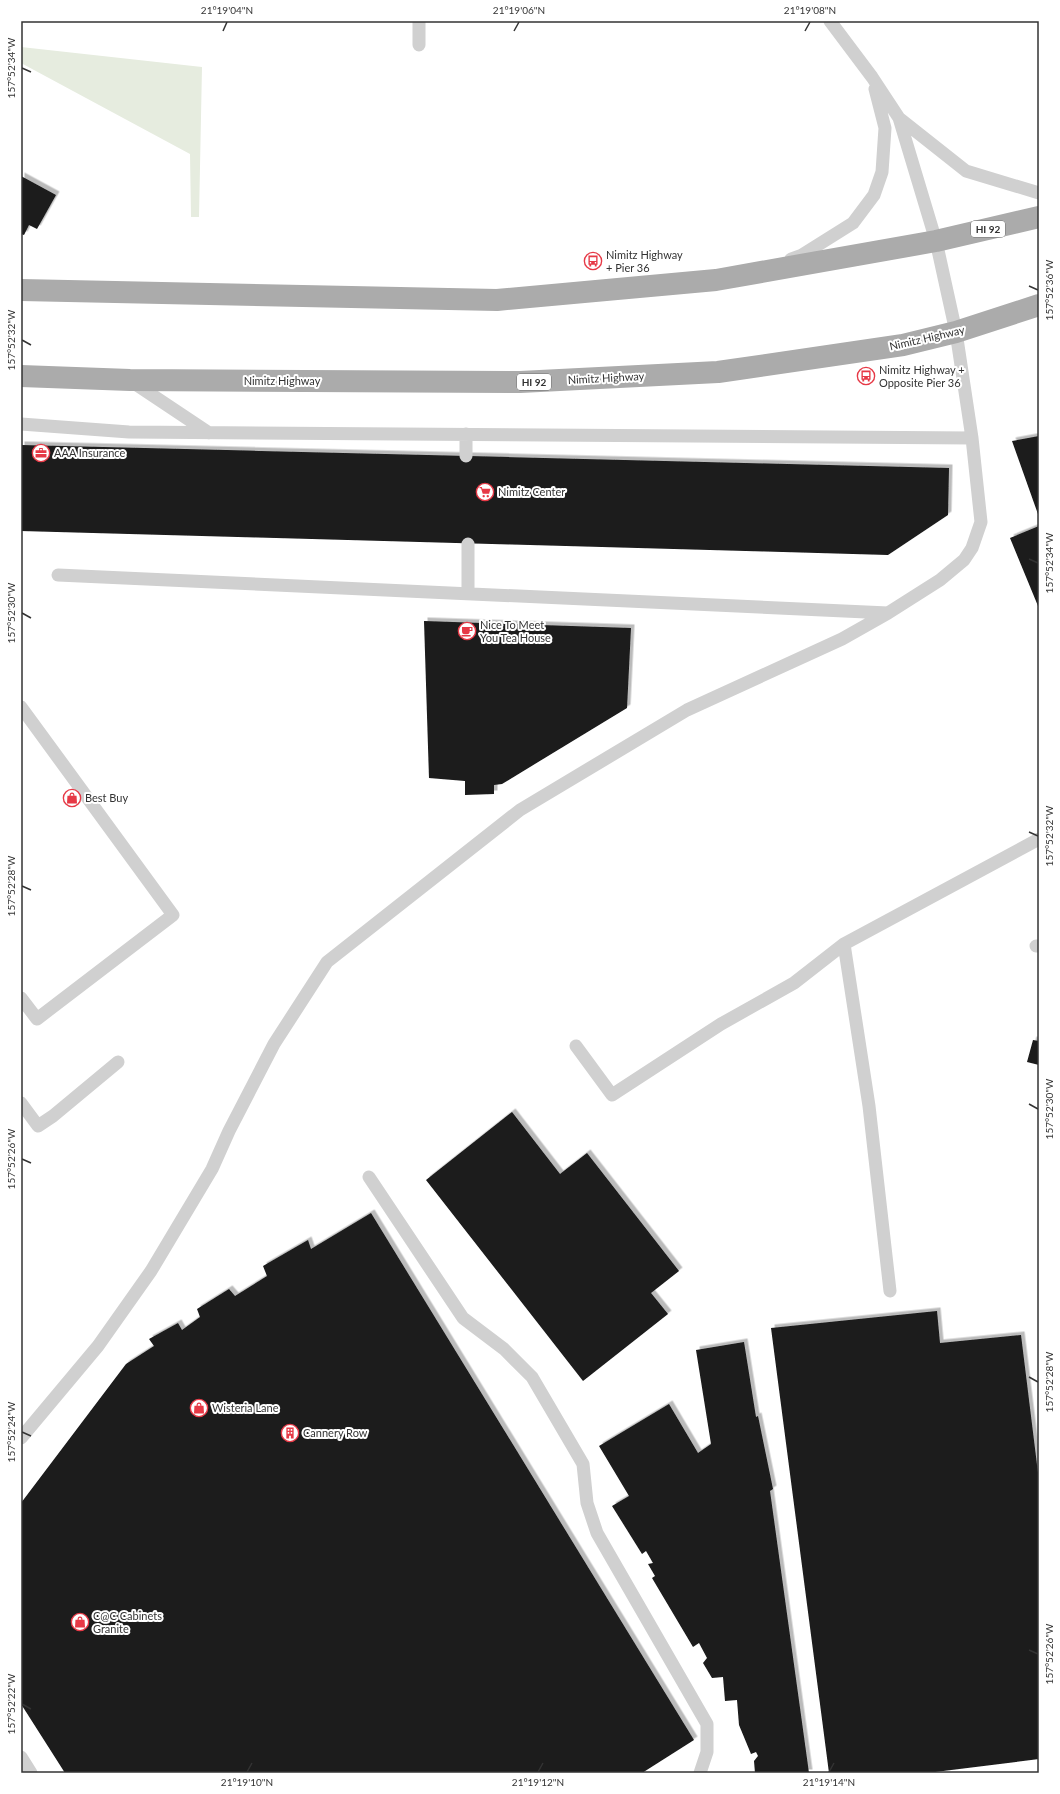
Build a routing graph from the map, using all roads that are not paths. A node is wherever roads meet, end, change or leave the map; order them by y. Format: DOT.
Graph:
graph roads {
  1 [pos="419,21"];
  2 [pos="830,21"];
  3 [pos="419,45"];
  4 [pos="872,77"];
  5 [pos="899,118"];
  6 [pos="1039,193"];
  7 [pos="1039,217"];
  8 [pos="936,241"];
  9 [pos="716,280"];
  10 [pos="21,290"];
  11 [pos="1039,305"];
  12 [pos="956,332"];
  13 [pos="21,376"];
  14 [pos="130,380"];
  15 [pos="21,424"];
  16 [pos="209,433"];
  17 [pos="466,434"];
  18 [pos="972,438"];
  19 [pos="466,456"];
  20 [pos="468,544"];
  21 [pos="58,575"];
  22 [pos="468,593"];
  23 [pos="888,613"];
  24 [pos="21,707"];
  25 [pos="1039,839"];
  26 [pos="844,944"];
  27 [pos="21,998"];
  28 [pos="576,1046"];
  29 [pos="118,1062"];
  30 [pos="21,1103"];
  31 [pos="369,1177"];
  32 [pos="890,1291"];
  33 [pos="21,1438"];
  34 [pos="21,1757"];
  35 [pos="31,1773"];
  36 [pos="700,1773"];
  1 -- 3 [label="lane"];
  2 -- 4 [label="lane"];
  4 -- 5 [label="lane"];
  4 -- 9 [label="lane"];
  5 -- 6 [label="lane"];
  5 -- 8 [label="lane"];
  7 -- 8 [label="main road, HI 92"];
  8 -- 9 [label="main road, HI 92"];
  8 -- 12 [label="lane"];
  9 -- 10 [label="main road, HI 92"];
  11 -- 12 [label="main road, Nimitz Highway / HI 92"];
  12 -- 14 [label="main road, Nimitz Highway / HI 92"];
  12 -- 18 [label="lane"];
  13 -- 14 [label="main road, Nimitz Highway / HI 92"];
  14 -- 16 [label="lane"];
  15 -- 16 [label="lane"];
  16 -- 17 [label="lane"];
  17 -- 18 [label="lane"];
  17 -- 19 [label="lane"];
  18 -- 23 [label="lane"];
  20 -- 22 [label="lane"];
  21 -- 22 [label="lane"];
  22 -- 23 [label="lane"];
  23 -- 33 [label="lane"];
  24 -- 27 [label="lane"];
  25 -- 26 [label="lane"];
  26 -- 28 [label="lane"];
  26 -- 32 [label="lane"];
  29 -- 30 [label="lane"];
  31 -- 36 [label="lane"];
  34 -- 35 [label="lane"];
}
